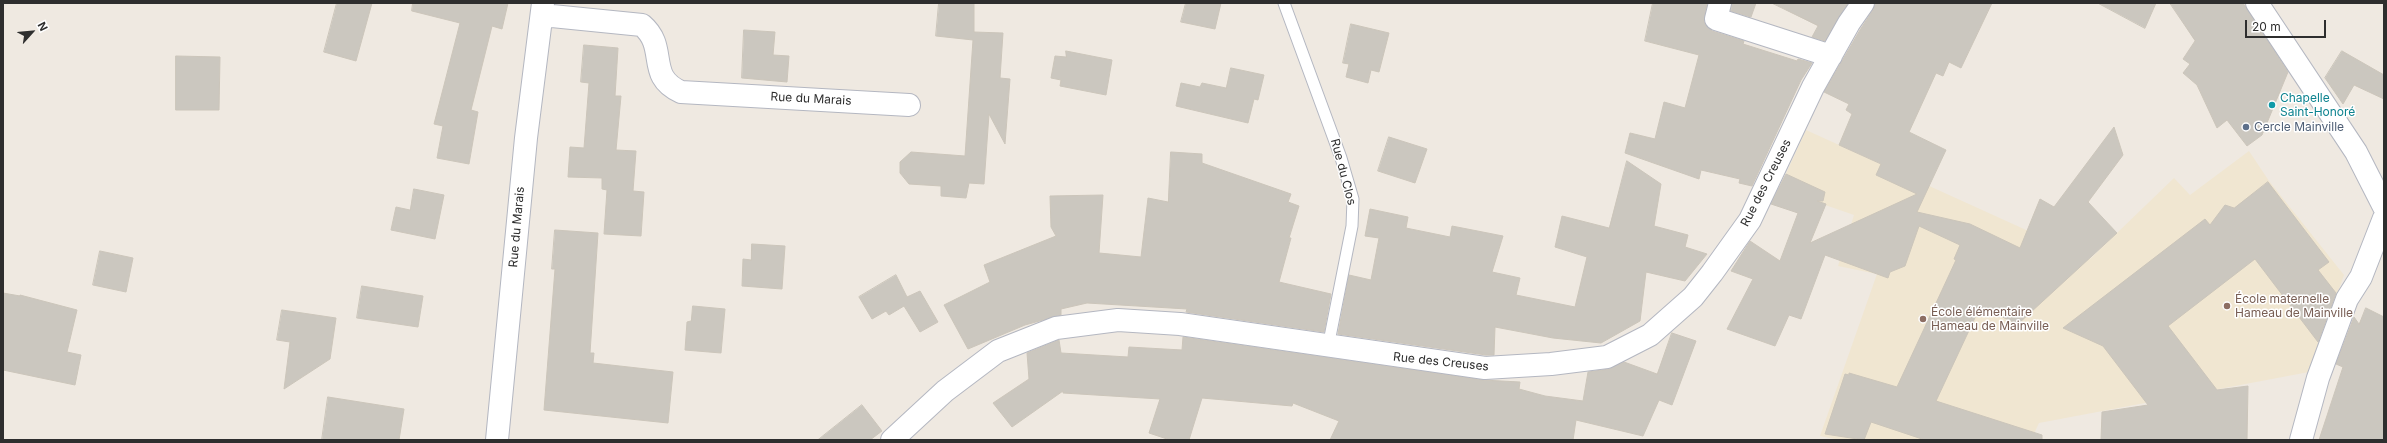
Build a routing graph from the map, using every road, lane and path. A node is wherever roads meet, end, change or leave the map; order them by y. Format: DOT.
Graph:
graph roads {
  1 [pos="1284,3"];
  2 [pos="1720,3"];
  3 [pos="1863,3"];
  4 [pos="2257,3"];
  5 [pos="542,9"];
  6 [pos="1831,56"];
  7 [pos="909,105"];
  8 [pos="2384,207"];
  9 [pos="2384,218"];
  10 [pos="1328,347"];
  11 [pos="497,440"];
  12 [pos="892,440"];
  13 [pos="2300,440"];
  1 -- 10 [label="lane, Rue du Clos"];
  2 -- 6 [label="street"];
  3 -- 6 [label="street, Rue des Creuses"];
  4 -- 8 [label="street"];
  5 -- 7 [label="street, Rue du Marais"];
  5 -- 11 [label="street, Rue du Marais"];
  6 -- 10 [label="street, Rue des Creuses"];
  9 -- 13 [label="street"];
  10 -- 12 [label="street, Rue des Creuses"];
}
